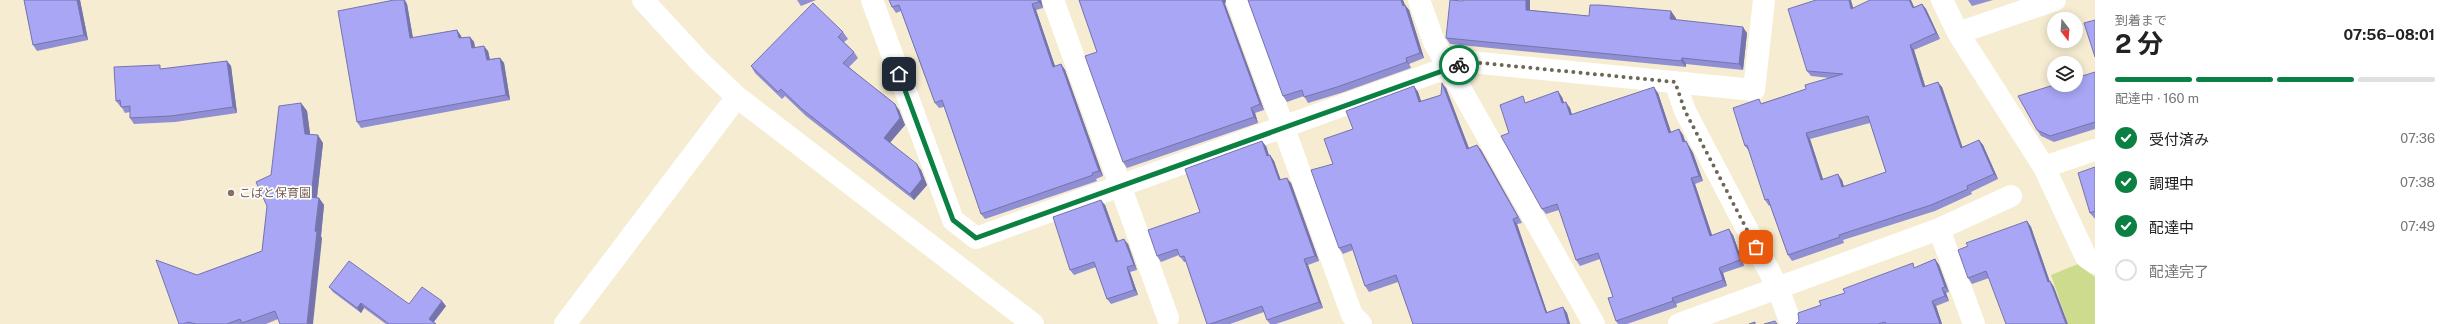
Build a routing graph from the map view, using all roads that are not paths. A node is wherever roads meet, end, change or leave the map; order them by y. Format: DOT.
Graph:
graph roads {
  1 [pos="643,0"];
  2 [pos="872,0"];
  3 [pos="1053,0"];
  4 [pos="1237,0"];
  5 [pos="1419,0"];
  6 [pos="1764,0"];
  7 [pos="1942,0"];
  8 [pos="2055,0"];
  9 [pos="1958,33"];
  10 [pos="1449,67"];
  11 [pos="1675,82"];
  12 [pos="737,97"];
  13 [pos="1283,127"];
  14 [pos="2095,150"];
  15 [pos="2044,167"];
  16 [pos="1120,186"];
  17 [pos="2011,196"];
  18 [pos="1939,229"];
  19 [pos="2095,264"];
  20 [pos="1778,288"];
  21 [pos="1168,318"];
  22 [pos="565,324"];
  23 [pos="1032,324"];
  24 [pos="1361,324"];
  25 [pos="1594,324"];
  26 [pos="1679,324"];
  27 [pos="1791,324"];
  28 [pos="1974,324"];
  1 -- 12 [label="street"];
  2 -- 16 [label="street"];
  3 -- 16 [label="street"];
  4 -- 13 [label="street"];
  5 -- 10 [label="street"];
  6 -- 11 [label="street"];
  7 -- 9 [label="street"];
  8 -- 9 [label="street"];
  9 -- 15 [label="street"];
  10 -- 11 [label="street"];
  10 -- 13 [label="street"];
  10 -- 25 [label="street"];
  11 -- 20 [label="street"];
  12 -- 22 [label="street"];
  12 -- 23 [label="street"];
  13 -- 16 [label="street"];
  13 -- 24 [label="street"];
  14 -- 15 [label="street"];
  15 -- 19 [label="street"];
  16 -- 21 [label="street"];
  17 -- 18 [label="street"];
  18 -- 20 [label="street"];
  18 -- 28 [label="street"];
  20 -- 26 [label="street"];
  20 -- 27 [label="street"];
}
